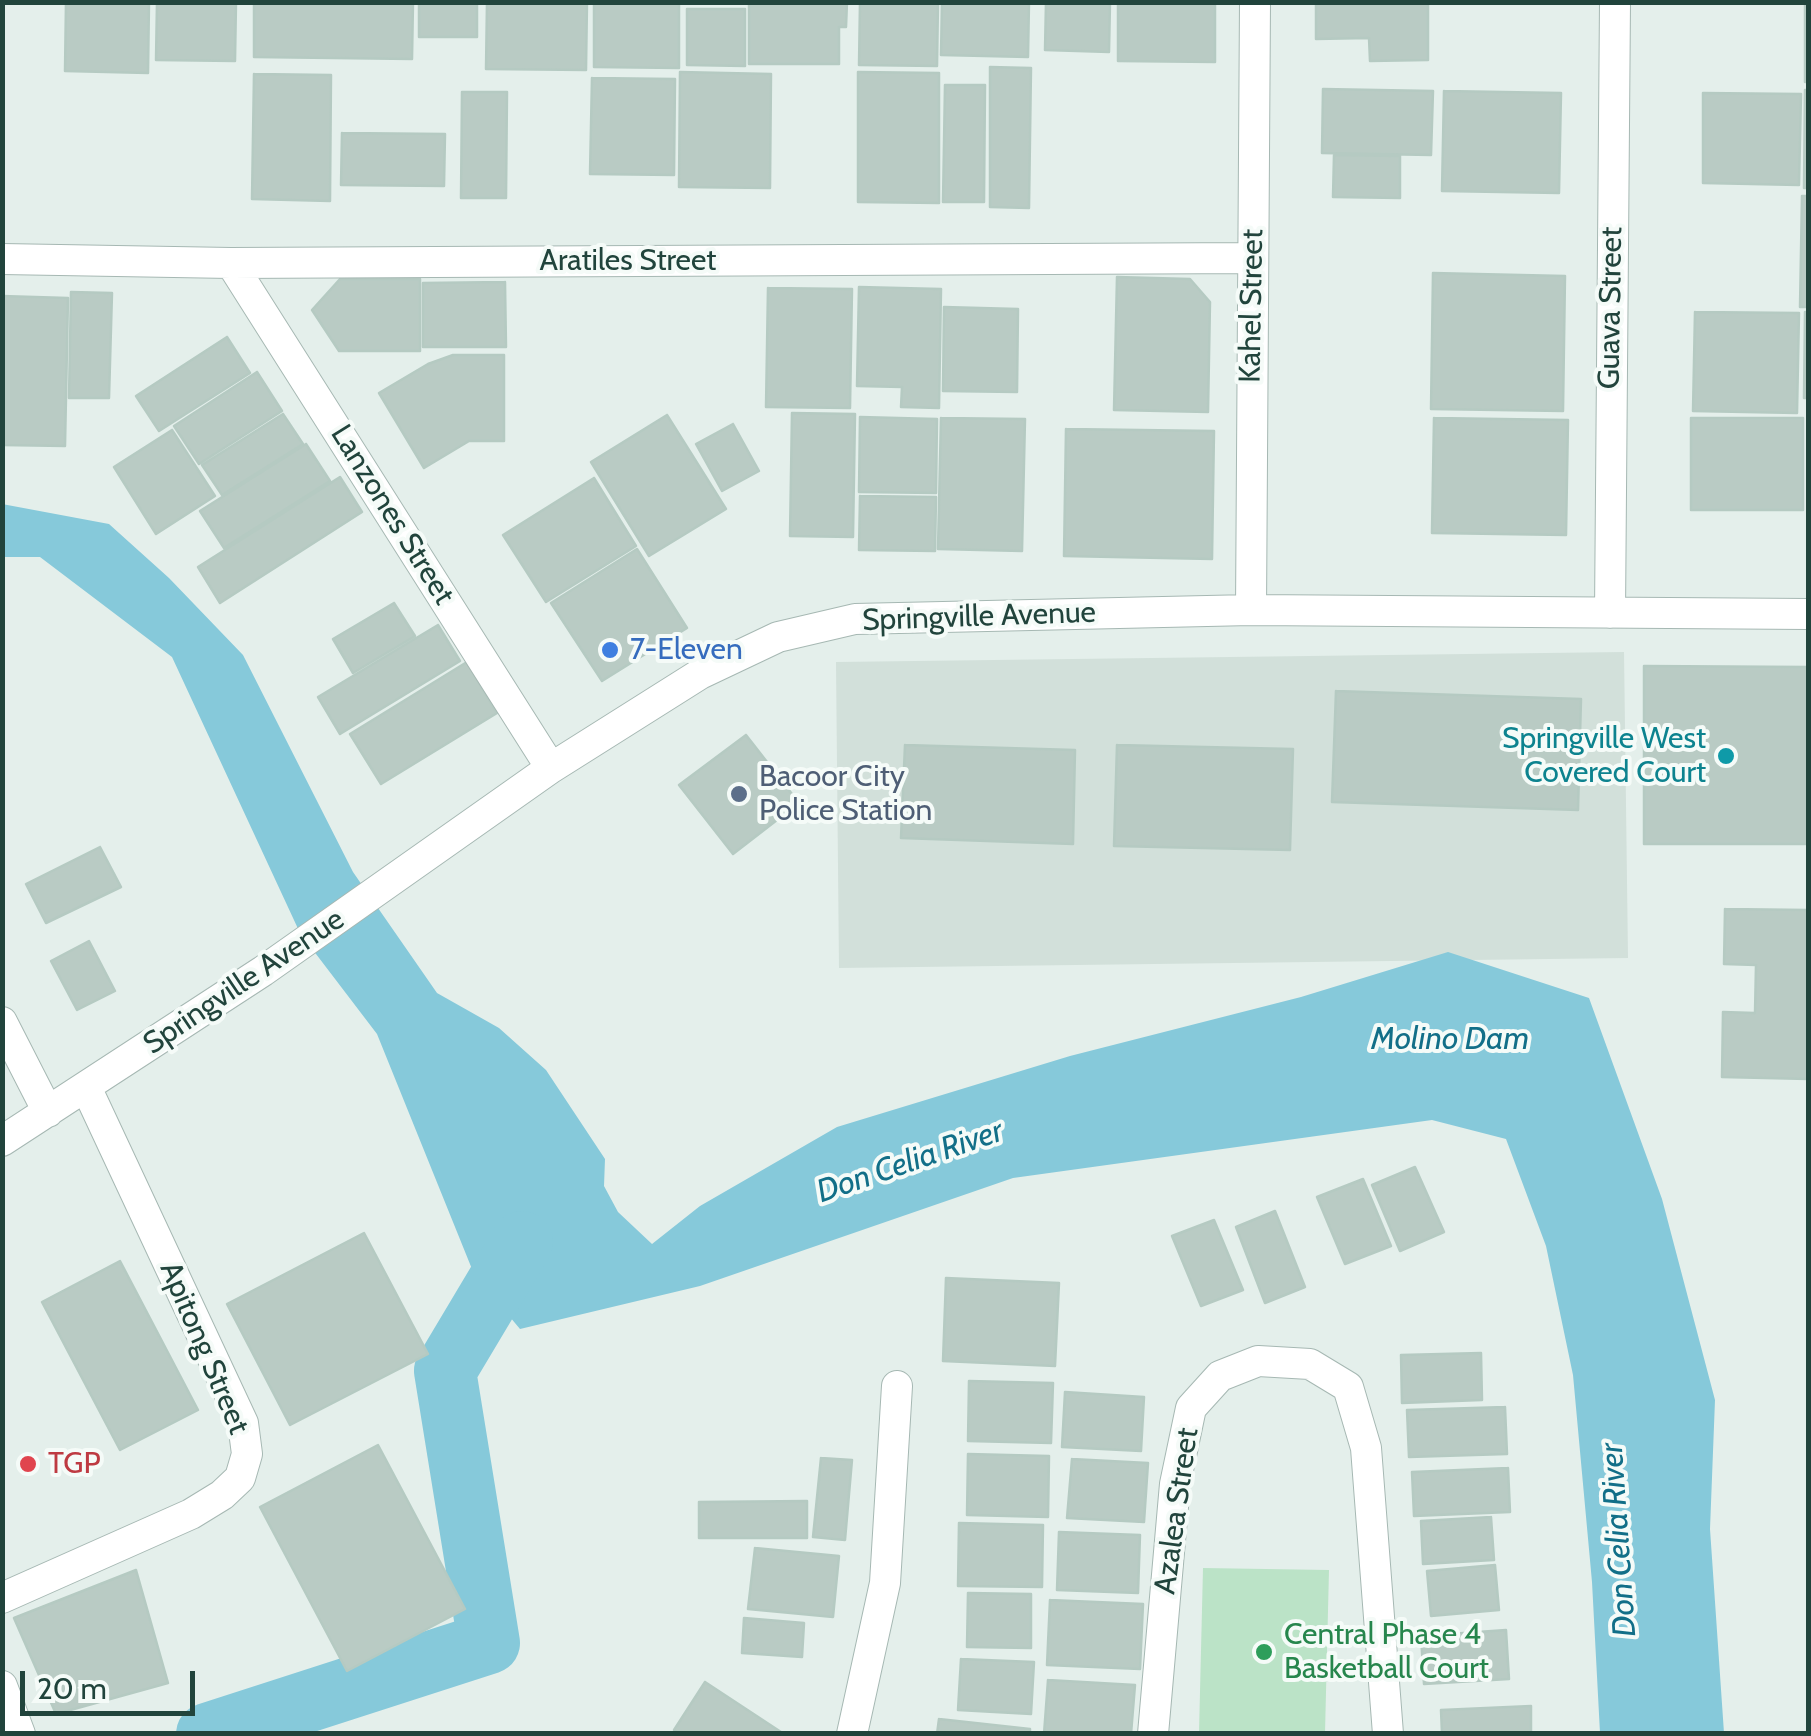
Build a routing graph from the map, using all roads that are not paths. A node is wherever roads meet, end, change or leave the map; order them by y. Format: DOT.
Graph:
graph roads {
  1 [pos="1255,2"];
  2 [pos="1615,2"];
  3 [pos="1253,258"];
  4 [pos="2,259"];
  5 [pos="232,263"];
  6 [pos="1251,610"];
  7 [pos="1610,613"];
  8 [pos="1808,614"];
  9 [pos="551,768"];
  10 [pos="2,1022"];
  11 [pos="86,1088"];
  12 [pos="48,1112"];
  13 [pos="2,1141"];
  14 [pos="897,1386"];
  15 [pos="2,1598"];
  16 [pos="2,1686"];
  17 [pos="20,1734"];
  18 [pos="852,1734"];
  19 [pos="1153,1734"];
  20 [pos="1388,1734"];
  1 -- 3 [label="street, Kahel Street"];
  2 -- 7 [label="street, Guava Street"];
  3 -- 5 [label="street, Aratiles Street"];
  3 -- 6 [label="street, Kahel Street"];
  4 -- 5 [label="street, Aratiles Street"];
  5 -- 9 [label="street, Lanzones Street"];
  6 -- 7 [label="street, Springville Avenue"];
  6 -- 9 [label="street, Springville Avenue"];
  7 -- 8 [label="street, Springville Avenue"];
  9 -- 11 [label="street, Springville Avenue"];
  10 -- 12 [label="street"];
  11 -- 12 [label="street, Springville Avenue"];
  11 -- 15 [label="street, Apitong Street"];
  12 -- 13 [label="street, Springville Avenue"];
  14 -- 18 [label="street"];
  16 -- 17 [label="street"];
  19 -- 20 [label="street, Azalea Street"];
}
